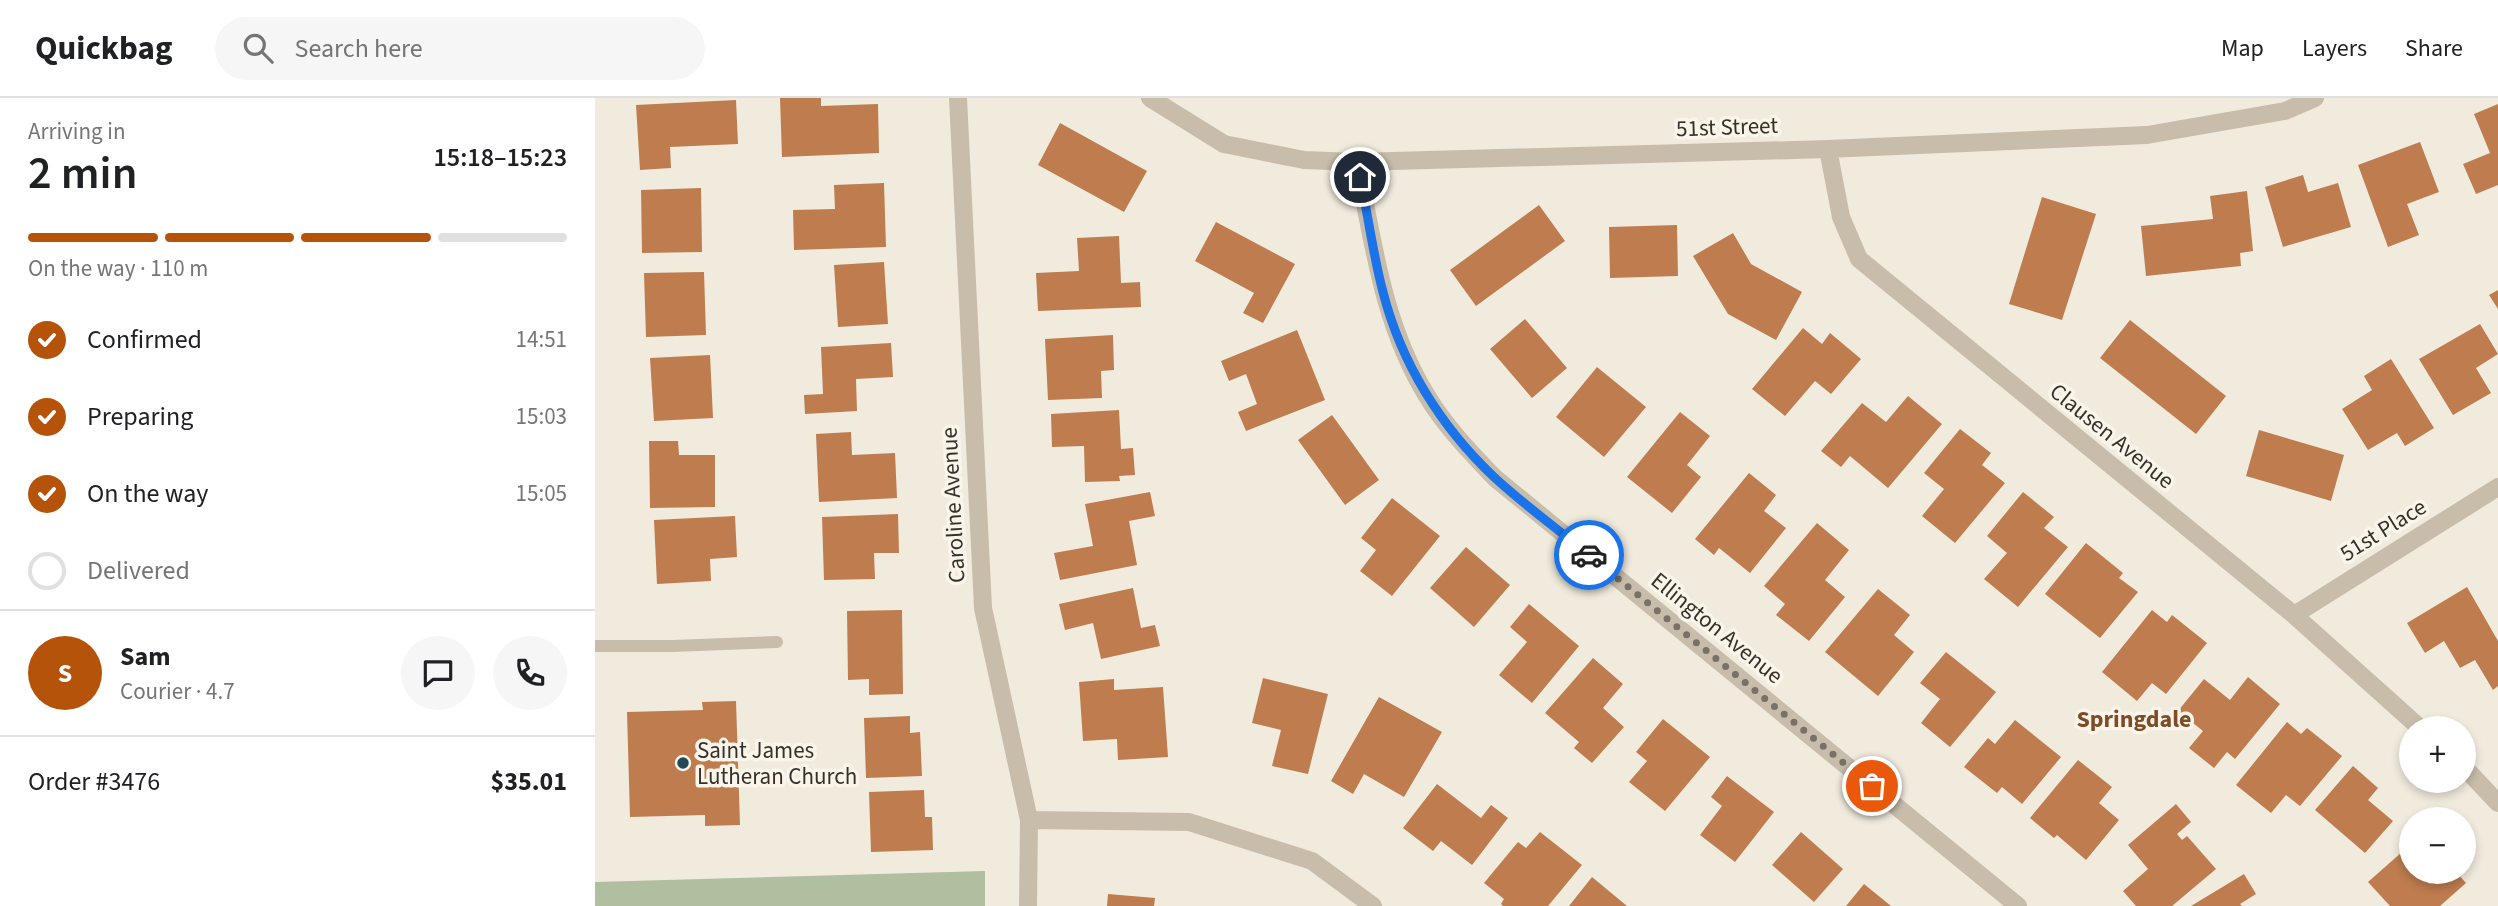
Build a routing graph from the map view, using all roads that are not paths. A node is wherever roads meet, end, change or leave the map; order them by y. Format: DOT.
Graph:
graph roads {
  1 [pos="958,98"];
  2 [pos="1150,98"];
  3 [pos="2315,98"];
  4 [pos="1828,149"];
  5 [pos="1357,162"];
  6 [pos="2498,487"];
  7 [pos="2294,615"];
  8 [pos="777,642"];
  9 [pos="595,646"];
  10 [pos="2407,716"];
  11 [pos="2476,780"];
  12 [pos="2498,803"];
  13 [pos="1029,820"];
  14 [pos="1028,906"];
  15 [pos="1373,906"];
  16 [pos="2018,906"];
  1 -- 13 [label="street, Caroline Avenue"];
  2 -- 5 [label="street, 51st Street"];
  3 -- 4 [label="street, 51st Street"];
  4 -- 5 [label="street, 51st Street"];
  4 -- 7 [label="street, Clausen Avenue"];
  5 -- 16 [label="street, Ellington Avenue"];
  6 -- 7 [label="street, 51st Place"];
  7 -- 10 [label="street, Clausen Avenue"];
  8 -- 9 [label="lane"];
  11 -- 12 [label="street"];
  13 -- 14 [label="street, Caroline Avenue"];
  13 -- 15 [label="street"];
}
